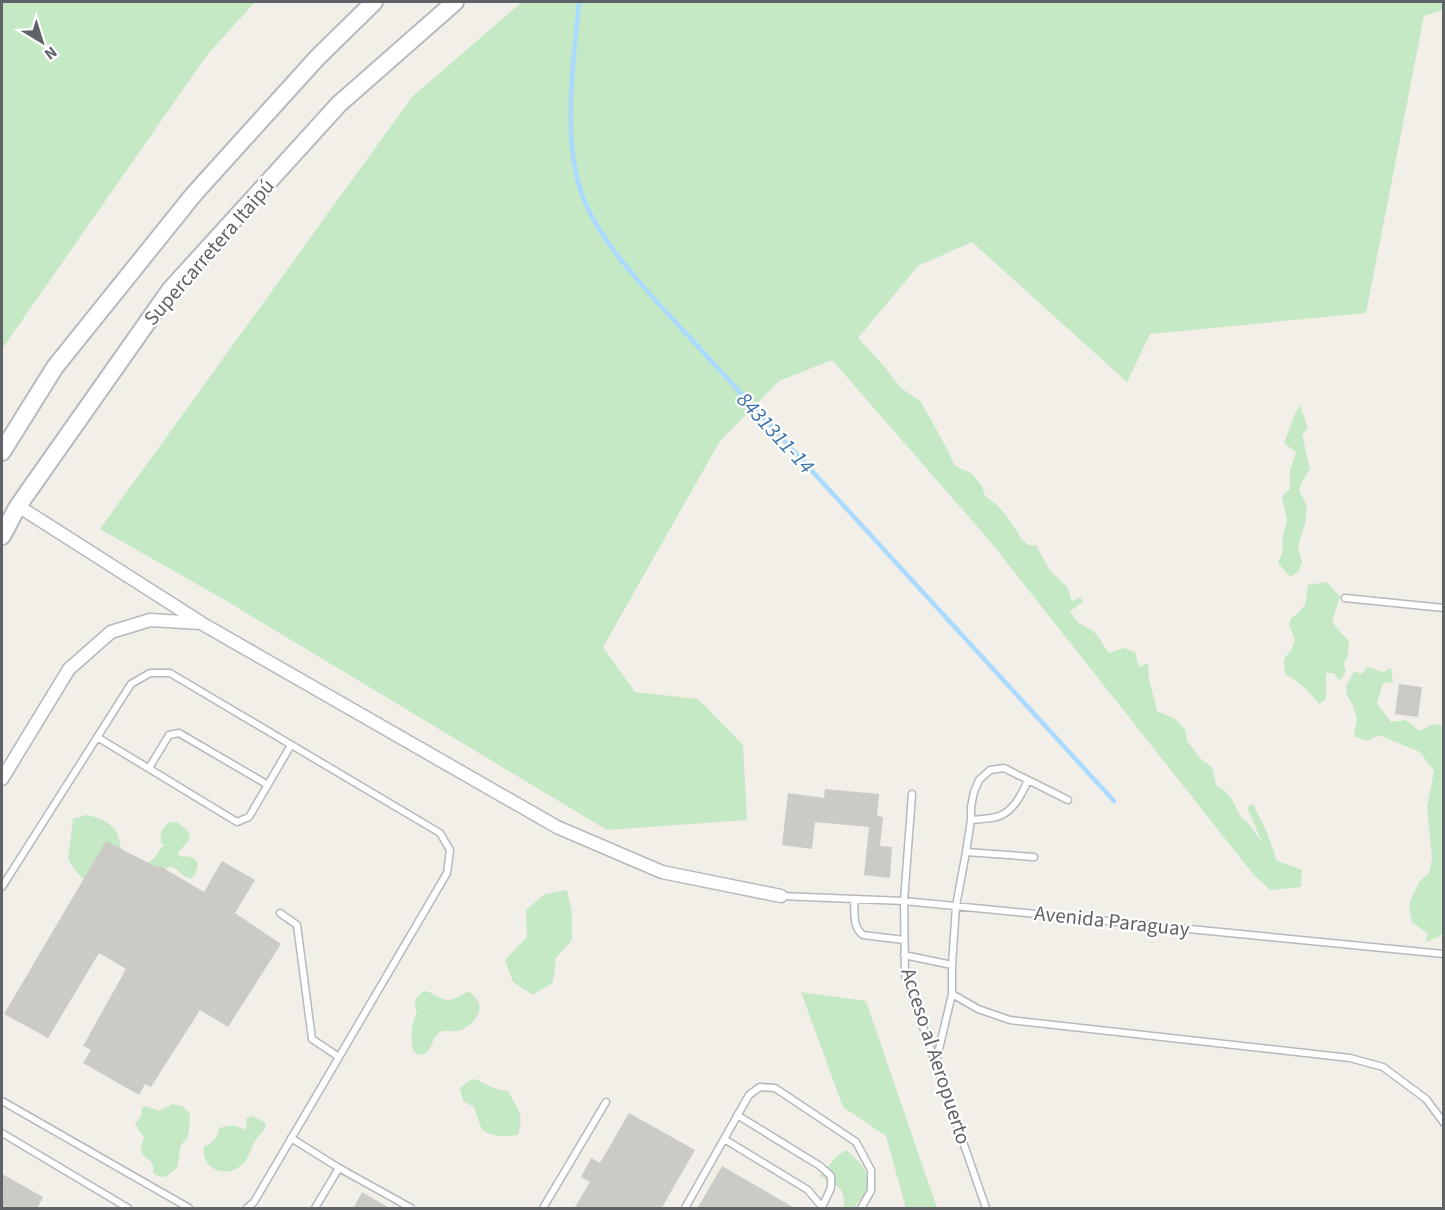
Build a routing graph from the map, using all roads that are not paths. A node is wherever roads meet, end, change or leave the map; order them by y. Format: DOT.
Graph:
graph roads {
  1 [pos="374,2"];
  2 [pos="455,2"];
  3 [pos="2,452"];
  4 [pos="18,506"];
  5 [pos="2,536"];
  6 [pos="1345,598"];
  7 [pos="1443,608"];
  8 [pos="201,623"];
  9 [pos="97,737"];
  10 [pos="291,745"];
  11 [pos="149,768"];
  12 [pos="2,779"];
  13 [pos="1028,780"];
  14 [pos="268,785"];
  15 [pos="912,794"];
  16 [pos="1068,800"];
  17 [pos="971,820"];
  18 [pos="966,852"];
  19 [pos="1034,856"];
  20 [pos="2,887"];
  21 [pos="781,896"];
  22 [pos="854,899"];
  23 [pos="904,901"];
  24 [pos="957,906"];
  25 [pos="280,913"];
  26 [pos="904,940"];
  27 [pos="1443,954"];
  28 [pos="904,955"];
  29 [pos="952,965"];
  30 [pos="952,994"];
  31 [pos="339,1057"];
  32 [pos="936,1062"];
  33 [pos="2,1101"];
  34 [pos="606,1102"];
  35 [pos="737,1115"];
  36 [pos="1443,1123"];
  37 [pos="2,1133"];
  38 [pos="291,1138"];
  39 [pos="724,1139"];
  40 [pos="339,1168"];
  41 [pos="822,1208"];
  42 [pos="128,1209"];
  43 [pos="189,1209"];
  44 [pos="247,1209"];
  45 [pos="315,1209"];
  46 [pos="411,1209"];
  47 [pos="543,1209"];
  48 [pos="685,1209"];
  49 [pos="861,1209"];
  50 [pos="986,1209"];
  1 -- 3 [label="street"];
  2 -- 4 [label="street, Supercarretera Itaipú"];
  4 -- 5 [label="street, Supercarretera Itaipú"];
  4 -- 8 [label="street"];
  6 -- 7 [label="lane"];
  8 -- 12 [label="street"];
  8 -- 21 [label="street"];
  9 -- 10 [label="lane"];
  9 -- 11 [label="lane"];
  9 -- 20 [label="lane"];
  10 -- 14 [label="lane"];
  10 -- 31 [label="lane"];
  11 -- 14 [label="lane"];
  11 -- 14 [label="lane"];
  13 -- 16 [label="lane"];
  13 -- 17 [label="lane"];
  13 -- 17 [label="lane"];
  15 -- 23 [label="lane, Acceso al Aeropuerto"];
  17 -- 18 [label="lane"];
  18 -- 19 [label="lane"];
  18 -- 24 [label="lane"];
  21 -- 22 [label="lane, Avenida Paraguay"];
  22 -- 23 [label="lane, Avenida Paraguay"];
  22 -- 26 [label="lane"];
  23 -- 24 [label="lane, Avenida Paraguay"];
  23 -- 26 [label="lane, Acceso al Aeropuerto"];
  24 -- 27 [label="lane, Avenida Paraguay"];
  24 -- 29 [label="lane"];
  25 -- 31 [label="lane"];
  26 -- 28 [label="lane, Acceso al Aeropuerto"];
  28 -- 29 [label="lane"];
  28 -- 32 [label="lane, Acceso al Aeropuerto"];
  29 -- 30 [label="lane"];
  30 -- 32 [label="lane"];
  30 -- 36 [label="lane"];
  31 -- 38 [label="lane"];
  32 -- 50 [label="lane, Acceso al Aeropuerto"];
  33 -- 43 [label="lane"];
  34 -- 47 [label="lane"];
  35 -- 39 [label="lane"];
  35 -- 41 [label="lane"];
  35 -- 49 [label="lane"];
  37 -- 42 [label="lane"];
  38 -- 40 [label="lane"];
  38 -- 44 [label="lane"];
  39 -- 41 [label="lane"];
  39 -- 48 [label="lane"];
  40 -- 45 [label="lane"];
  40 -- 46 [label="lane"];
}
